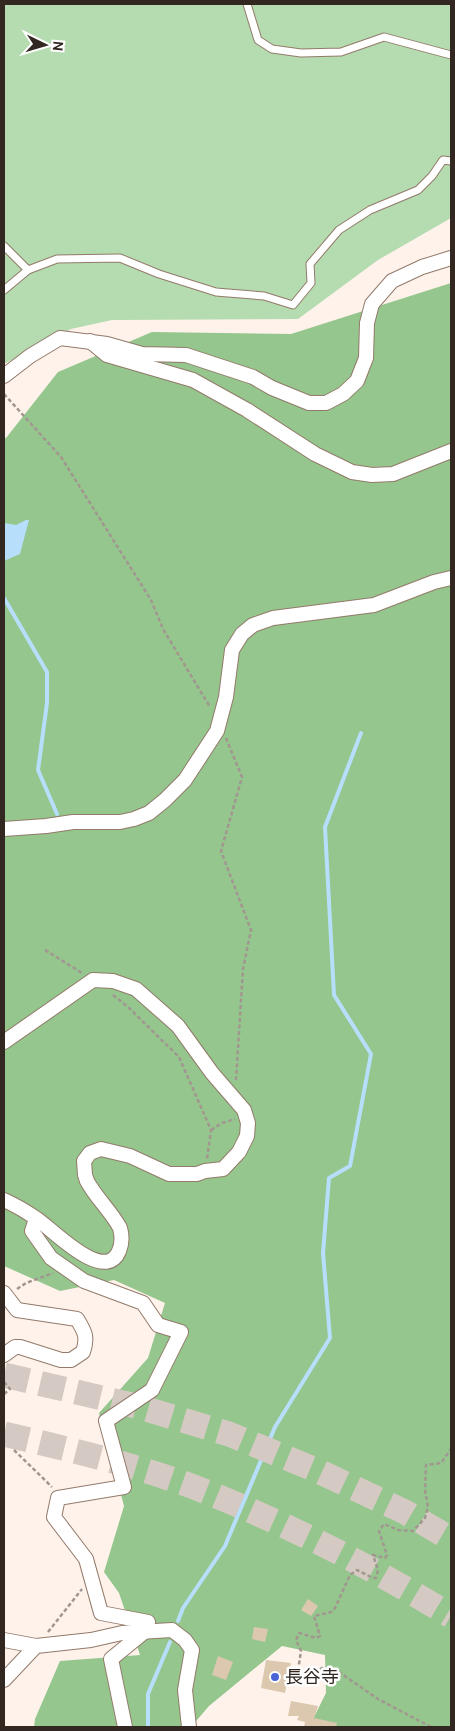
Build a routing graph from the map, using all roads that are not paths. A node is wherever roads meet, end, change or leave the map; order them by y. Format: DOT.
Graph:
graph roads {
  1 [pos="246,4"];
  2 [pos="451,55"];
  3 [pos="451,161"];
  4 [pos="4,246"];
  5 [pos="451,258"];
  6 [pos="28,270"];
  7 [pos="4,290"];
  8 [pos="90,341"];
  9 [pos="4,376"];
  10 [pos="451,451"];
  11 [pos="451,578"];
  12 [pos="4,828"];
  13 [pos="4,1042"];
  14 [pos="4,1200"];
  15 [pos="36,1218"];
  16 [pos="5,1294"];
  17 [pos="4,1355"];
  18 [pos="144,1632"];
  19 [pos="4,1640"];
  20 [pos="36,1646"];
  21 [pos="4,1680"];
  22 [pos="125,1727"];
  23 [pos="189,1727"];
  1 -- 2 [label="lane"];
  3 -- 6 [label="lane"];
  4 -- 6 [label="lane"];
  5 -- 8 [label="street"];
  6 -- 7 [label="lane"];
  8 -- 9 [label="street"];
  8 -- 10 [label="street"];
  11 -- 12 [label="street"];
  13 -- 15 [label="street"];
  14 -- 15 [label="street"];
  15 -- 18 [label="street"];
  16 -- 17 [label="street"];
  18 -- 20 [label="street"];
  18 -- 22 [label="street"];
  18 -- 23 [label="street"];
  19 -- 20 [label="street"];
  20 -- 21 [label="street"];
}
